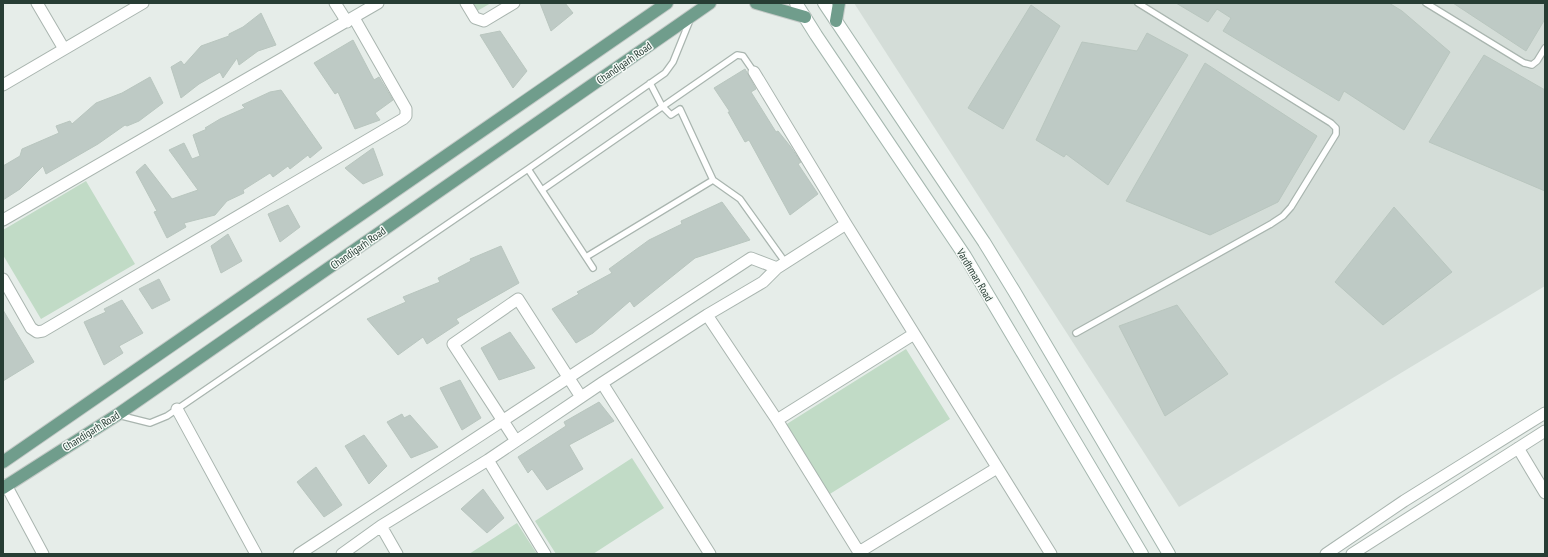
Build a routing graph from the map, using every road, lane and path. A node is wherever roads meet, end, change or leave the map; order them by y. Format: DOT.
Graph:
graph roads {
  1 [pos="37,3"];
  2 [pos="143,3"];
  3 [pos="335,3"];
  4 [pos="378,3"];
  5 [pos="466,3"];
  6 [pos="514,3"];
  7 [pos="667,3"];
  8 [pos="710,3"];
  9 [pos="756,3"];
  10 [pos="796,3"];
  11 [pos="824,3"];
  12 [pos="839,3"];
  13 [pos="1138,3"];
  14 [pos="1426,3"];
  15 [pos="691,16"];
  16 [pos="805,17"];
  17 [pos="350,20"];
  18 [pos="836,21"];
  19 [pos="1545,48"];
  20 [pos="64,49"];
  21 [pos="754,72"];
  22 [pos="650,83"];
  23 [pos="3,85"];
  24 [pos="662,106"];
  25 [pos="528,169"];
  26 [pos="713,180"];
  27 [pos="542,190"];
  28 [pos="3,220"];
  29 [pos="846,224"];
  30 [pos="586,257"];
  31 [pos="781,265"];
  32 [pos="593,268"];
  33 [pos="3,279"];
  34 [pos="707,315"];
  35 [pos="1076,333"];
  36 [pos="914,334"];
  37 [pos="569,378"];
  38 [pos="602,383"];
  39 [pos="582,397"];
  40 [pos="177,409"];
  41 [pos="1545,413"];
  42 [pos="117,415"];
  43 [pos="777,420"];
  44 [pos="502,421"];
  45 [pos="1545,431"];
  46 [pos="516,441"];
  47 [pos="1518,448"];
  48 [pos="488,460"];
  49 [pos="3,462"];
  50 [pos="998,468"];
  51 [pos="5,486"];
  52 [pos="1545,493"];
  53 [pos="381,526"];
  54 [pos="860,553"];
  55 [pos="43,554"];
  56 [pos="256,554"];
  57 [pos="299,554"];
  58 [pos="342,554"];
  59 [pos="397,554"];
  60 [pos="545,554"];
  61 [pos="710,554"];
  62 [pos="1051,554"];
  63 [pos="1142,554"];
  64 [pos="1169,554"];
  65 [pos="1326,554"];
  66 [pos="1352,554"];
  1 -- 20 [label="street"];
  2 -- 20 [label="street"];
  3 -- 17 [label="street"];
  4 -- 17 [label="street"];
  5 -- 6 [label="street"];
  7 -- 49 [label="main road, Chandigarh Road"];
  8 -- 15 [label="main road, Chandigarh Road"];
  9 -- 16 [label="main road"];
  10 -- 16 [label="street, Vardhman Road"];
  11 -- 18 [label="street"];
  12 -- 18 [label="main road"];
  13 -- 35 [label="lane"];
  14 -- 19 [label="lane"];
  15 -- 22 [label="lane"];
  15 -- 42 [label="main road, Chandigarh Road"];
  16 -- 63 [label="street, Vardhman Road"];
  17 -- 28 [label="street"];
  17 -- 33 [label="street"];
  18 -- 64 [label="street"];
  20 -- 23 [label="street"];
  21 -- 24 [label="lane"];
  21 -- 29 [label="street"];
  22 -- 24 [label="lane"];
  22 -- 25 [label="lane"];
  24 -- 26 [label="lane"];
  24 -- 27 [label="lane"];
  25 -- 27 [label="lane"];
  25 -- 40 [label="lane"];
  26 -- 30 [label="lane"];
  26 -- 31 [label="lane"];
  27 -- 30 [label="lane"];
  29 -- 31 [label="street"];
  29 -- 36 [label="street"];
  30 -- 32 [label="lane"];
  31 -- 34 [label="street"];
  31 -- 37 [label="street"];
  34 -- 38 [label="street"];
  34 -- 43 [label="street"];
  36 -- 43 [label="street"];
  36 -- 50 [label="street"];
  37 -- 39 [label="street"];
  37 -- 44 [label="street"];
  37 -- 44 [label="street"];
  38 -- 39 [label="street"];
  38 -- 61 [label="street"];
  39 -- 46 [label="street"];
  40 -- 42 [label="lane"];
  40 -- 56 [label="street"];
  41 -- 65 [label="street"];
  42 -- 51 [label="main road, Chandigarh Road"];
  43 -- 54 [label="street"];
  44 -- 46 [label="street"];
  44 -- 57 [label="street"];
  45 -- 47 [label="street"];
  46 -- 48 [label="street"];
  47 -- 52 [label="street"];
  47 -- 66 [label="street"];
  48 -- 53 [label="street"];
  48 -- 60 [label="street"];
  50 -- 54 [label="street"];
  50 -- 62 [label="street"];
  51 -- 55 [label="street"];
  53 -- 58 [label="street"];
  53 -- 59 [label="street"];
}
